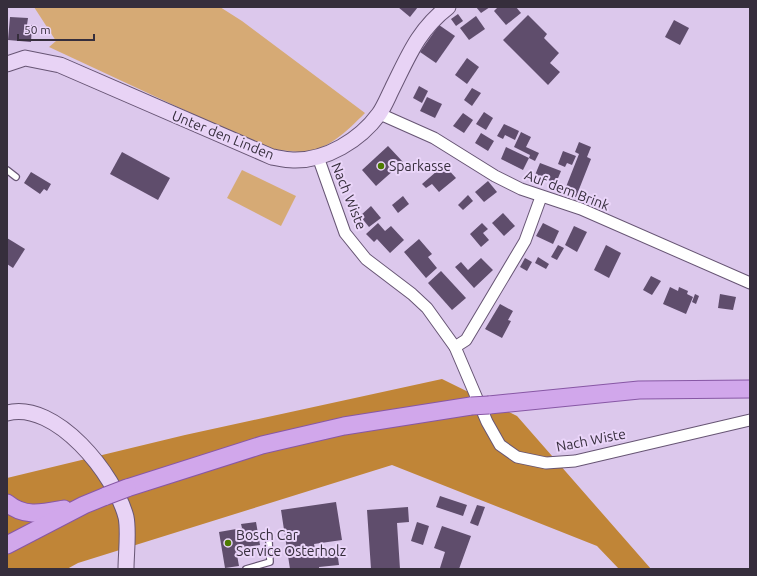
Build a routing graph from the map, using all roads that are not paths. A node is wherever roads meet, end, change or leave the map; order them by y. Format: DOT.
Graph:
graph roads {
  1 [pos="448,7"];
  2 [pos="7,64"];
  3 [pos="380,114"];
  4 [pos="318,157"];
  5 [pos="7,170"];
  6 [pos="16,176"];
  7 [pos="541,197"];
  8 [pos="750,282"];
  9 [pos="454,347"];
  10 [pos="750,389"];
  11 [pos="7,413"];
  12 [pos="750,420"];
  13 [pos="7,503"];
  14 [pos="84,505"];
  15 [pos="269,541"];
  16 [pos="7,545"];
  17 [pos="126,569"];
  18 [pos="246,569"];
  1 -- 3 [label="street, Unter den Linden"];
  2 -- 4 [label="street, Unter den Linden"];
  3 -- 4 [label="street, Unter den Linden"];
  3 -- 7 [label="street, Auf dem Brink"];
  4 -- 9 [label="street, Nach Wiste"];
  5 -- 6 [label="lane"];
  7 -- 8 [label="street, Auf dem Brink"];
  7 -- 9 [label="street"];
  9 -- 12 [label="street, Nach Wiste"];
  10 -- 14 [label="main road, bridge"];
  11 -- 17 [label="street"];
  13 -- 14 [label="main road"];
  14 -- 16 [label="main road"];
  15 -- 18 [label="lane"];
}
